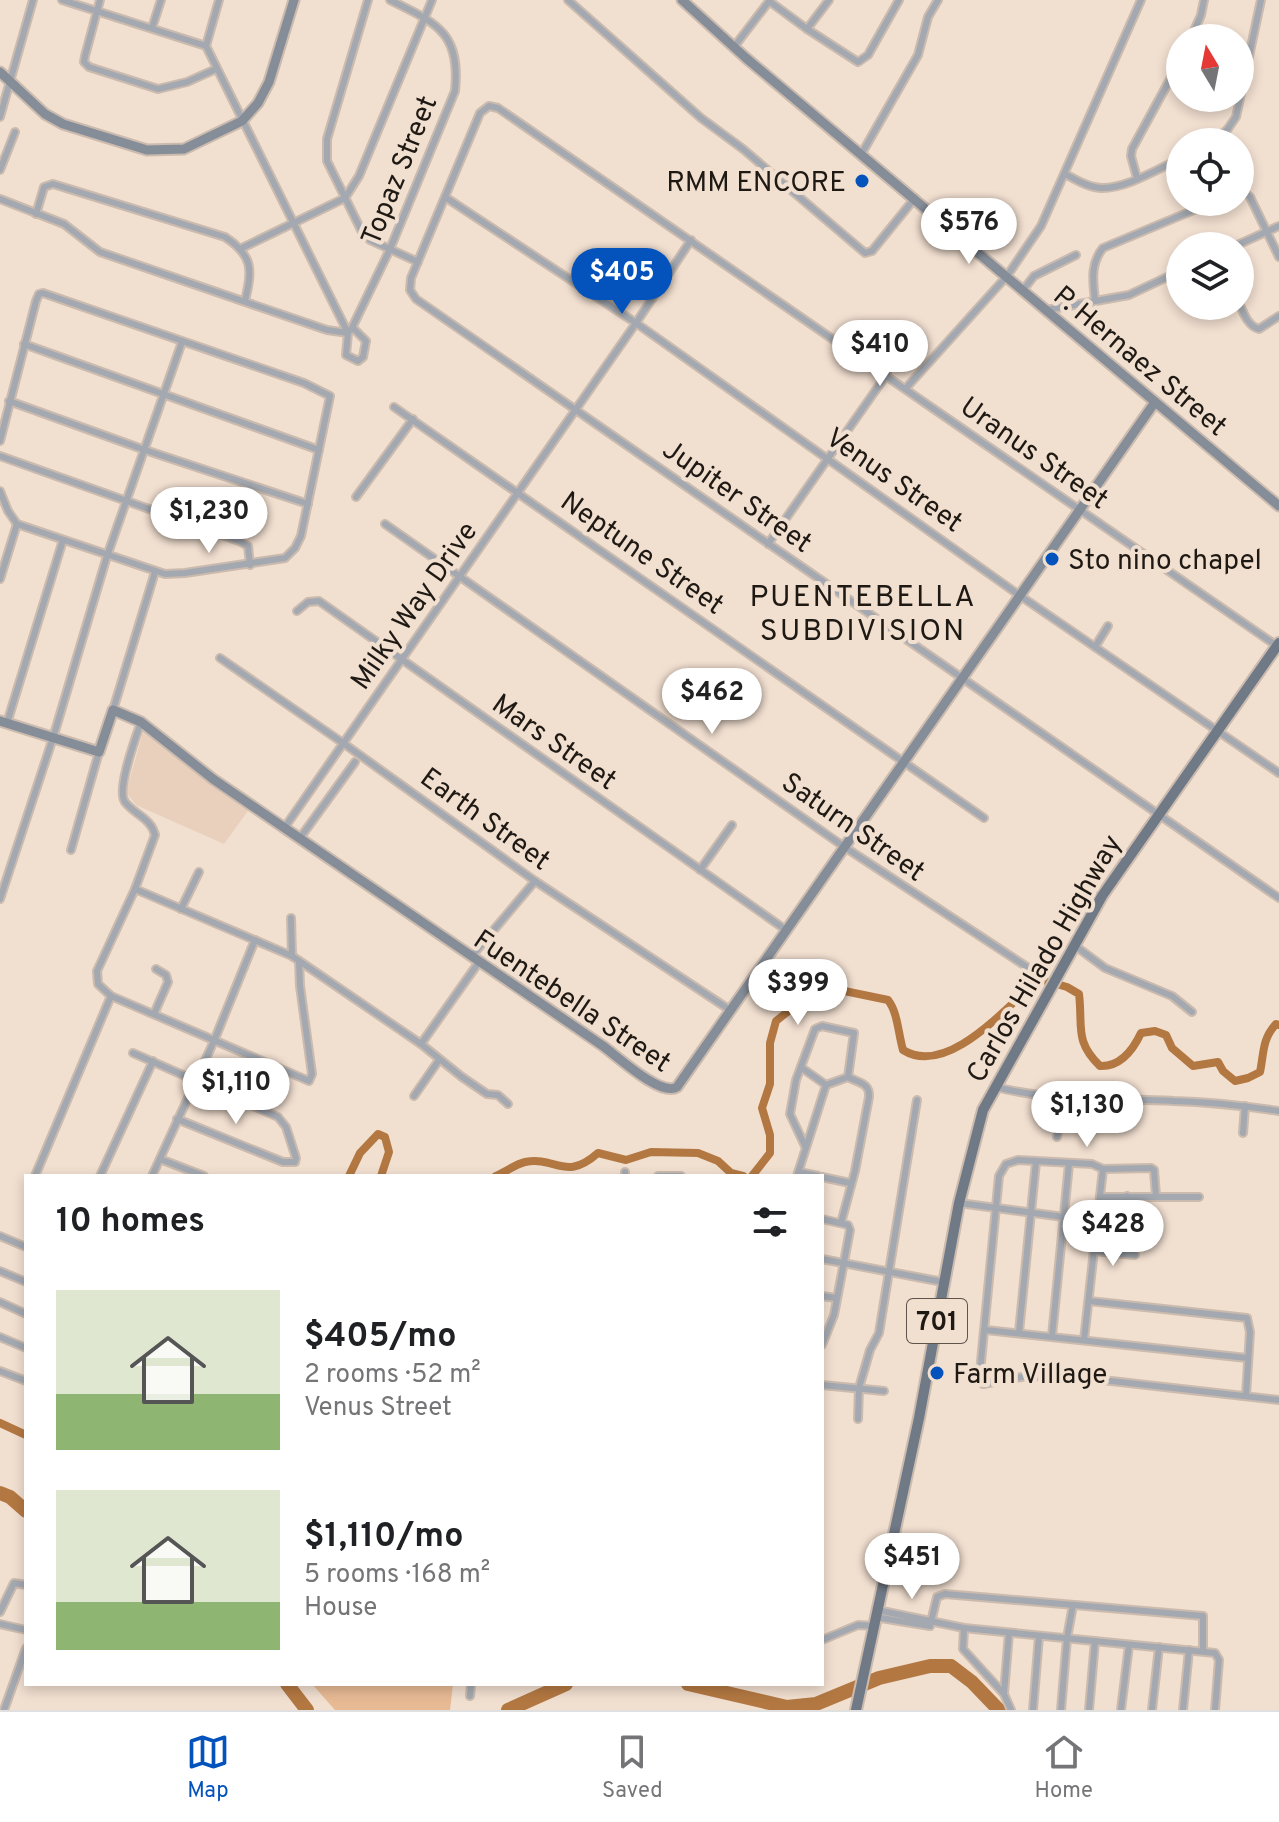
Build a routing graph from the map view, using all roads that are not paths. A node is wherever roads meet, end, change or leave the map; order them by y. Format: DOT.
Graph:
graph roads {
  1 [pos="33,0"];
  2 [pos="62,0"];
  3 [pos="100,0"];
  4 [pos="161,0"];
  5 [pos="219,0"];
  6 [pos="294,0"];
  7 [pos="368,0"];
  8 [pos="390,0"];
  9 [pos="432,0"];
  10 [pos="568,0"];
  11 [pos="682,0"];
  12 [pos="770,0"];
  13 [pos="829,0"];
  14 [pos="899,0"];
  15 [pos="938,0"];
  16 [pos="1141,0"];
  17 [pos="1204,0"];
  18 [pos="1261,0"];
  19 [pos="97,10"];
  20 [pos="426,18"];
  21 [pos="1197,24"];
  22 [pos="152,28"];
  23 [pos="807,29"];
  24 [pos="206,46"];
  25 [pos="734,47"];
  26 [pos="216,69"];
  27 [pos="0,72"];
  28 [pos="12,82"];
  29 [pos="1166,87"];
  30 [pos="0,117"];
  31 [pos="242,121"];
  32 [pos="1226,128"];
  33 [pos="15,132"];
  34 [pos="862,153"];
  35 [pos="1166,165"];
  36 [pos="0,170"];
  37 [pos="1065,174"];
  38 [pos="1137,178"];
  39 [pos="445,197"];
  40 [pos="345,198"];
  41 [pos="915,198"];
  42 [pos="0,199"];
  43 [pos="1254,205"];
  44 [pos="36,214"];
  45 [pos="1180,216"];
  46 [pos="294,224"];
  47 [pos="1279,226"];
  48 [pos="1268,231"];
  49 [pos="1254,237"];
  50 [pos="691,240"];
  51 [pos="242,248"];
  52 [pos="390,249"];
  53 [pos="1076,255"];
  54 [pos="1279,257"];
  55 [pos="418,262"];
  56 [pos="1007,276"];
  57 [pos="1166,278"];
  58 [pos="1023,290"];
  59 [pos="245,301"];
  60 [pos="1095,301"];
  61 [pos="1046,310"];
  62 [pos="1279,316"];
  63 [pos="1247,320"];
  64 [pos="636,323"];
  65 [pos="351,330"];
  66 [pos="182,342"];
  67 [pos="24,344"];
  68 [pos="887,374"];
  69 [pos="906,388"];
  70 [pos="165,395"];
  71 [pos="9,401"];
  72 [pos="1155,402"];
  73 [pos="394,407"];
  74 [pos="576,408"];
  75 [pos="413,419"];
  76 [pos="0,441"];
  77 [pos="145,450"];
  78 [pos="319,450"];
  79 [pos="0,456"];
  80 [pos="827,458"];
  81 [pos="0,491"];
  82 [pos="519,492"];
  83 [pos="356,497"];
  84 [pos="126,502"];
  85 [pos="308,504"];
  86 [pos="1279,506"];
  87 [pos="1079,510"];
  88 [pos="17,524"];
  89 [pos="385,524"];
  90 [pos="63,540"];
  91 [pos="768,544"];
  92 [pos="107,556"];
  93 [pos="250,565"];
  94 [pos="155,572"];
  95 [pos="460,577"];
  96 [pos="0,579"];
  97 [pos="1019,595"];
  98 [pos="297,611"];
  99 [pos="1108,626"];
  100 [pos="1278,645"];
  101 [pos="1095,647"];
  102 [pos="220,658"];
  103 [pos="401,659"];
  104 [pos="962,677"];
  105 [pos="113,710"];
  106 [pos="3,722"];
  107 [pos="141,722"];
  108 [pos="1218,730"];
  109 [pos="53,738"];
  110 [pos="343,743"];
  111 [pos="99,752"];
  112 [pos="355,762"];
  113 [pos="905,763"];
  114 [pos="1279,773"];
  115 [pos="1157,815"];
  116 [pos="984,818"];
  117 [pos="732,825"];
  118 [pos="285,827"];
  119 [pos="300,838"];
  120 [pos="843,846"];
  121 [pos="71,850"];
  122 [pos="700,870"];
  123 [pos="199,872"];
  124 [pos="535,881"];
  125 [pos="135,889"];
  126 [pos="1279,898"];
  127 [pos="0,899"];
  128 [pos="181,909"];
  129 [pos="291,918"];
  130 [pos="786,930"];
  131 [pos="255,940"];
  132 [pos="1074,945"];
  133 [pos="292,956"];
  134 [pos="475,960"];
  135 [pos="299,961"];
  136 [pos="1027,967"];
  137 [pos="156,969"];
  138 [pos="111,996"];
  139 [pos="730,1010"];
  140 [pos="1192,1012"];
  141 [pos="154,1014"];
  142 [pos="214,1041"];
  143 [pos="421,1044"];
  144 [pos="133,1053"];
  145 [pos="439,1060"];
  146 [pos="153,1061"];
  147 [pos="802,1068"];
  148 [pos="848,1077"];
  149 [pos="195,1080"];
  150 [pos="826,1085"];
  151 [pos="995,1086"];
  152 [pos="414,1096"];
  153 [pos="1064,1096"];
  154 [pos="917,1100"];
  155 [pos="508,1104"];
  156 [pos="1245,1106"];
  157 [pos="1279,1111"];
  158 [pos="177,1119"];
  159 [pos="1243,1133"];
  160 [pos="1057,1137"];
  161 [pos="805,1146"];
  162 [pos="160,1159"];
  163 [pos="1036,1162"];
  164 [pos="1069,1164"];
  165 [pos="1103,1169"];
  166 [pos="36,1174"];
  167 [pos="101,1174"];
  168 [pos="153,1174"];
  169 [pos="199,1174"];
  170 [pos="798,1174"];
  171 [pos="824,1177"];
  172 [pos="850,1183"];
  173 [pos="1127,1196"];
  174 [pos="1156,1196"];
  175 [pos="1101,1197"];
  176 [pos="1199,1197"];
  177 [pos="959,1203"];
  178 [pos="996,1208"];
  179 [pos="1031,1214"];
  180 [pos="1064,1217"];
  181 [pos="824,1219"];
  182 [pos="841,1223"];
  183 [pos="0,1236"];
  184 [pos="24,1246"];
  185 [pos="1095,1251"];
  186 [pos="1123,1254"];
  187 [pos="1135,1255"];
  188 [pos="824,1259"];
  189 [pos="842,1263"];
  190 [pos="0,1271"];
  191 [pos="889,1273"];
  192 [pos="24,1281"];
  193 [pos="943,1282"];
  194 [pos="824,1296"];
  195 [pos="836,1298"];
  196 [pos="1089,1301"];
  197 [pos="0,1302"];
  198 [pos="24,1313"];
  199 [pos="986,1330"];
  200 [pos="1019,1332"];
  201 [pos="1052,1336"];
  202 [pos="0,1337"];
  203 [pos="824,1340"];
  204 [pos="1084,1340"];
  205 [pos="24,1347"];
  206 [pos="1247,1358"];
  207 [pos="0,1371"];
  208 [pos="24,1380"];
  209 [pos="824,1385"];
  210 [pos="859,1388"];
  211 [pos="884,1391"];
  212 [pos="1246,1395"];
  213 [pos="1279,1400"];
  214 [pos="858,1419"];
  215 [pos="24,1585"];
  216 [pos="1073,1605"];
  217 [pos="0,1612"];
  218 [pos="876,1618"];
  219 [pos="932,1623"];
  220 [pos="0,1624"];
  221 [pos="964,1628"];
  222 [pos="24,1630"];
  223 [pos="1009,1633"];
  224 [pos="1039,1636"];
  225 [pos="1067,1638"];
  226 [pos="824,1639"];
  227 [pos="1095,1641"];
  228 [pos="1129,1645"];
  229 [pos="1159,1647"];
  230 [pos="1189,1650"];
  231 [pos="1203,1651"];
  232 [pos="24,1654"];
  233 [pos="471,1686"];
  234 [pos="1004,1694"];
  235 [pos="470,1696"];
  236 [pos="4,1710"];
  237 [pos="856,1710"];
  238 [pos="1011,1710"];
  239 [pos="1033,1710"];
  240 [pos="1061,1710"];
  241 [pos="1089,1710"];
  242 [pos="1121,1710"];
  243 [pos="1152,1710"];
  244 [pos="1183,1710"];
  245 [pos="1215,1710"];
  1 -- 28 [label="street"];
  2 -- 19 [label="street"];
  3 -- 19 [label="street"];
  4 -- 22 [label="street"];
  5 -- 24 [label="street"];
  6 -- 31 [label="street"];
  7 -- 40 [label="street"];
  8 -- 20 [label="street, Topaz Street"];
  9 -- 20 [label="street"];
  10 -- 41 [label="street"];
  11 -- 25 [label="street, P. Hernaez Street"];
  12 -- 23 [label="street"];
  12 -- 25 [label="street"];
  13 -- 23 [label="street"];
  14 -- 23 [label="street"];
  15 -- 34 [label="street"];
  16 -- 37 [label="street"];
  17 -- 21 [label="street"];
  18 -- 32 [label="street"];
  19 -- 22 [label="street"];
  19 -- 26 [label="street"];
  20 -- 40 [label="street"];
  20 -- 52 [label="street, Topaz Street"];
  22 -- 24 [label="street"];
  24 -- 26 [label="street"];
  25 -- 34 [label="street, P. Hernaez Street"];
  26 -- 31 [label="street"];
  27 -- 28 [label="street"];
  28 -- 30 [label="street"];
  28 -- 31 [label="street"];
  29 -- 38 [label="street"];
  31 -- 46 [label="street"];
  33 -- 36 [label="street"];
  34 -- 41 [label="street, P. Hernaez Street"];
  35 -- 38 [label="street"];
  37 -- 38 [label="street"];
  37 -- 56 [label="street"];
  39 -- 50 [label="street, Uranus Street"];
  39 -- 55 [label="street"];
  39 -- 64 [label="street, Venus Street"];
  40 -- 46 [label="street"];
  40 -- 52 [label="street"];
  41 -- 56 [label="street, P. Hernaez Street"];
  42 -- 44 [label="street"];
  43 -- 48 [label="street"];
  44 -- 51 [label="street"];
  44 -- 59 [label="street"];
  45 -- 60 [label="street"];
  46 -- 51 [label="street"];
  46 -- 65 [label="street"];
  47 -- 48 [label="street"];
  48 -- 49 [label="street"];
  48 -- 54 [label="street"];
  50 -- 64 [label="street, Milky Way Drive"];
  50 -- 68 [label="street, Uranus Street"];
  51 -- 59 [label="street"];
  52 -- 55 [label="street"];
  52 -- 65 [label="street, Topaz Street"];
  53 -- 58 [label="street"];
  55 -- 74 [label="street, Jupiter Street"];
  56 -- 58 [label="street, P. Hernaez Street"];
  56 -- 69 [label="street"];
  57 -- 60 [label="street"];
  58 -- 61 [label="street, P. Hernaez Street"];
  59 -- 65 [label="street"];
  60 -- 61 [label="street"];
  61 -- 72 [label="street, P. Hernaez Street"];
  62 -- 63 [label="street"];
  64 -- 74 [label="street, Milky Way Drive"];
  64 -- 80 [label="street, Venus Street"];
  65 -- 65 [label="street"];
  66 -- 67 [label="street"];
  66 -- 70 [label="street"];
  66 -- 78 [label="street"];
  67 -- 70 [label="street"];
  67 -- 71 [label="street"];
  68 -- 69 [label="street, Uranus Street"];
  68 -- 80 [label="street"];
  69 -- 87 [label="street, Uranus Street"];
  70 -- 77 [label="street"];
  70 -- 78 [label="street"];
  71 -- 76 [label="street"];
  71 -- 77 [label="street"];
  72 -- 86 [label="street, P. Hernaez Street"];
  72 -- 87 [label="street, Fuentebella Street"];
  73 -- 75 [label="street, Neptune Street"];
  74 -- 82 [label="street, Milky Way Drive"];
  74 -- 91 [label="street, Jupiter Street"];
  75 -- 82 [label="street, Neptune Street"];
  75 -- 83 [label="street"];
  77 -- 84 [label="street"];
  77 -- 85 [label="street"];
  78 -- 85 [label="street"];
  79 -- 84 [label="street"];
  80 -- 91 [label="street"];
  80 -- 97 [label="street, Venus Street"];
  81 -- 88 [label="street"];
  82 -- 95 [label="street, Milky Way Drive"];
  82 -- 113 [label="street, Neptune Street"];
  84 -- 92 [label="street"];
  84 -- 93 [label="street"];
  85 -- 93 [label="street"];
  87 -- 97 [label="street, Fuentebella Street"];
  87 -- 100 [label="street, Uranus Street"];
  88 -- 90 [label="street"];
  88 -- 96 [label="street"];
  89 -- 95 [label="street, Saturn Street"];
  90 -- 92 [label="street"];
  90 -- 106 [label="street"];
  91 -- 104 [label="street, Jupiter Street"];
  92 -- 94 [label="street"];
  92 -- 109 [label="street"];
  93 -- 94 [label="street"];
  94 -- 105 [label="street"];
  95 -- 103 [label="street, Milky Way Drive"];
  95 -- 120 [label="street, Saturn Street"];
  97 -- 101 [label="street, Venus Street"];
  97 -- 104 [label="street, Fuentebella Street"];
  98 -- 103 [label="street, Mars Street"];
  99 -- 101 [label="street"];
  100 -- 108 [label="main road, Carlos Hilado Highway / 701"];
  101 -- 108 [label="street, Venus Street"];
  102 -- 110 [label="street, Earth Street"];
  103 -- 110 [label="street, Milky Way Drive"];
  103 -- 122 [label="street, Mars Street"];
  104 -- 113 [label="street, Fuentebella Street"];
  104 -- 115 [label="street, Jupiter Street"];
  105 -- 107 [label="street, Fuentebella Street"];
  105 -- 111 [label="street"];
  106 -- 109 [label="street"];
  107 -- 118 [label="street, Fuentebella Street"];
  107 -- 125 [label="street"];
  108 -- 114 [label="street, Venus Street"];
  108 -- 115 [label="main road, Carlos Hilado Highway / 701"];
  109 -- 111 [label="street"];
  109 -- 127 [label="street"];
  110 -- 118 [label="street, Milky Way Drive"];
  110 -- 124 [label="street, Earth Street"];
  111 -- 121 [label="street"];
  112 -- 119 [label="street"];
  113 -- 116 [label="street, Neptune Street"];
  113 -- 120 [label="street, Fuentebella Street"];
  115 -- 126 [label="street, Jupiter Street"];
  115 -- 132 [label="main road, Carlos Hilado Highway / 701"];
  117 -- 122 [label="street"];
  118 -- 119 [label="street, Fuentebella Street"];
  119 -- 134 [label="street, Fuentebella Street"];
  120 -- 130 [label="street, Fuentebella Street"];
  120 -- 136 [label="street, Saturn Street"];
  122 -- 130 [label="street, Mars Street"];
  123 -- 128 [label="street"];
  124 -- 134 [label="street"];
  124 -- 139 [label="street, Earth Street"];
  125 -- 128 [label="street"];
  125 -- 138 [label="street"];
  128 -- 131 [label="street"];
  129 -- 133 [label="street"];
  130 -- 139 [label="street, Fuentebella Street"];
  131 -- 133 [label="street"];
  131 -- 142 [label="street"];
  132 -- 140 [label="street"];
  132 -- 151 [label="main road, Carlos Hilado Highway / 701"];
  133 -- 135 [label="street"];
  134 -- 139 [label="street, Fuentebella Street"];
  134 -- 143 [label="street"];
  135 -- 142 [label="street"];
  135 -- 143 [label="street"];
  137 -- 141 [label="street"];
  138 -- 141 [label="street"];
  138 -- 166 [label="street"];
  141 -- 142 [label="street"];
  142 -- 149 [label="street"];
  143 -- 145 [label="street"];
  144 -- 146 [label="street"];
  145 -- 152 [label="street"];
  145 -- 155 [label="street"];
  146 -- 149 [label="street"];
  146 -- 167 [label="street"];
  147 -- 148 [label="street"];
  147 -- 150 [label="street"];
  147 -- 161 [label="street"];
  148 -- 150 [label="street"];
  148 -- 172 [label="street"];
  149 -- 158 [label="street"];
  149 -- 158 [label="street"];
  150 -- 161 [label="street"];
  151 -- 153 [label="street"];
  151 -- 177 [label="main road, Carlos Hilado Highway / 701"];
  153 -- 156 [label="street"];
  153 -- 160 [label="street"];
  154 -- 191 [label="street"];
  156 -- 157 [label="street"];
  156 -- 159 [label="street"];
  158 -- 162 [label="street"];
  161 -- 170 [label="street"];
  162 -- 168 [label="street"];
  162 -- 169 [label="street"];
  163 -- 164 [label="street"];
  163 -- 178 [label="street"];
  163 -- 179 [label="street"];
  164 -- 165 [label="street"];
  164 -- 180 [label="street"];
  165 -- 174 [label="street"];
  165 -- 175 [label="street"];
  171 -- 172 [label="street"];
  172 -- 182 [label="street"];
  173 -- 174 [label="street"];
  173 -- 175 [label="street"];
  173 -- 186 [label="street"];
  174 -- 176 [label="street"];
  175 -- 185 [label="street"];
  177 -- 178 [label="street"];
  177 -- 193 [label="main road, Carlos Hilado Highway / 701"];
  178 -- 179 [label="street"];
  178 -- 199 [label="street"];
  179 -- 180 [label="street"];
  179 -- 200 [label="street"];
  180 -- 201 [label="street"];
  181 -- 182 [label="street"];
  182 -- 189 [label="street"];
  183 -- 184 [label="street"];
  185 -- 186 [label="street"];
  185 -- 196 [label="street"];
  186 -- 187 [label="street"];
  188 -- 189 [label="street"];
  189 -- 191 [label="street"];
  189 -- 195 [label="street"];
  190 -- 192 [label="street"];
  191 -- 193 [label="street"];
  191 -- 210 [label="street"];
  193 -- 218 [label="main road, Carlos Hilado Highway / 701"];
  194 -- 195 [label="street"];
  195 -- 203 [label="street"];
  196 -- 204 [label="street"];
  196 -- 206 [label="street"];
  197 -- 198 [label="street"];
  199 -- 200 [label="street"];
  199 -- 212 [label="street"];
  200 -- 201 [label="street"];
  201 -- 204 [label="street"];
  202 -- 205 [label="street"];
  204 -- 206 [label="street"];
  206 -- 212 [label="street"];
  207 -- 208 [label="street"];
  209 -- 210 [label="street"];
  210 -- 211 [label="street"];
  210 -- 214 [label="street"];
  212 -- 213 [label="street"];
  215 -- 217 [label="street"];
  216 -- 219 [label="street"];
  216 -- 225 [label="street"];
  216 -- 231 [label="street"];
  218 -- 219 [label="street"];
  218 -- 226 [label="street"];
  218 -- 237 [label="main road, Carlos Hilado Highway / 701"];
  219 -- 221 [label="street"];
  220 -- 222 [label="street"];
  221 -- 223 [label="street"];
  221 -- 234 [label="street"];
  223 -- 224 [label="street"];
  223 -- 234 [label="street"];
  224 -- 225 [label="street"];
  224 -- 239 [label="street"];
  225 -- 227 [label="street"];
  225 -- 240 [label="street"];
  227 -- 228 [label="street"];
  227 -- 241 [label="street"];
  228 -- 229 [label="street"];
  228 -- 242 [label="street"];
  229 -- 230 [label="street"];
  229 -- 243 [label="street"];
  230 -- 231 [label="street"];
  230 -- 244 [label="street"];
  231 -- 245 [label="street"];
  232 -- 236 [label="street"];
  233 -- 235 [label="street"];
  234 -- 238 [label="street"];
}
